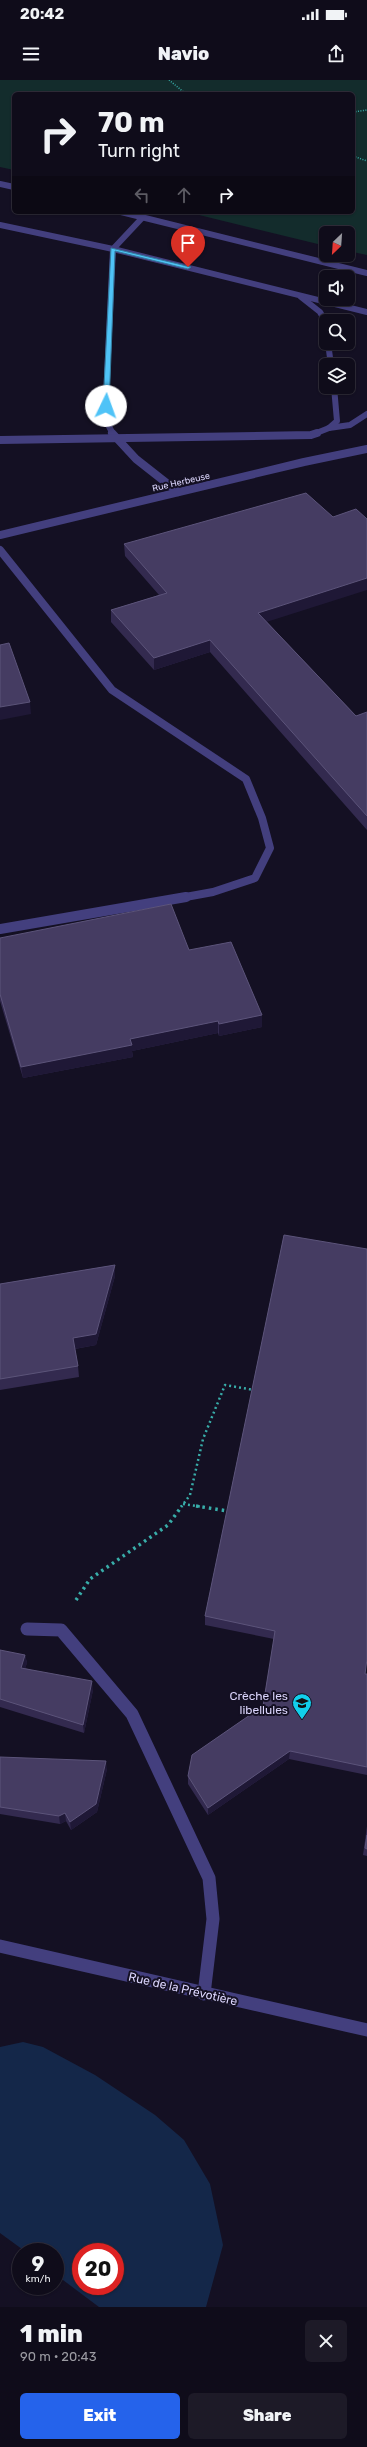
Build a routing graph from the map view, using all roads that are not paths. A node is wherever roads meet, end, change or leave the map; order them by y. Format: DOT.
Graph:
graph roads {
  1 [pos="0,184"];
  2 [pos="12,187"];
  3 [pos="130,214"];
  4 [pos="143,217"];
  5 [pos="0,225"];
  6 [pos="113,249"];
  7 [pos="367,273"];
  8 [pos="294,293"];
  9 [pos="367,312"];
  10 [pos="321,314"];
  11 [pos="335,394"];
  12 [pos="367,414"];
  13 [pos="329,428"];
  14 [pos="116,438"];
  15 [pos="0,440"];
  16 [pos="367,450"];
  17 [pos="178,492"];
  18 [pos="0,535"];
  19 [pos="0,550"];
  20 [pos="0,929"];
  21 [pos="27,1629"];
  22 [pos="0,1946"];
  23 [pos="204,1994"];
  24 [pos="367,2030"];
  1 -- 2 [label="street"];
  3 -- 4 [label="street"];
  4 -- 6 [label="street"];
  4 -- 7 [label="street"];
  5 -- 6 [label="street"];
  6 -- 8 [label="street"];
  6 -- 14 [label="street"];
  8 -- 9 [label="street"];
  8 -- 10 [label="street"];
  11 -- 13 [label="street"];
  12 -- 13 [label="street"];
  13 -- 14 [label="street"];
  14 -- 15 [label="street"];
  14 -- 17 [label="street"];
  16 -- 17 [label="street, Rue Herbeuse"];
  17 -- 18 [label="street, Rue Herbeuse"];
  19 -- 20 [label="street"];
  21 -- 23 [label="street"];
  22 -- 23 [label="street, Rue de la Prévotière"];
  23 -- 24 [label="street, Rue de la Prévotière"];
}
